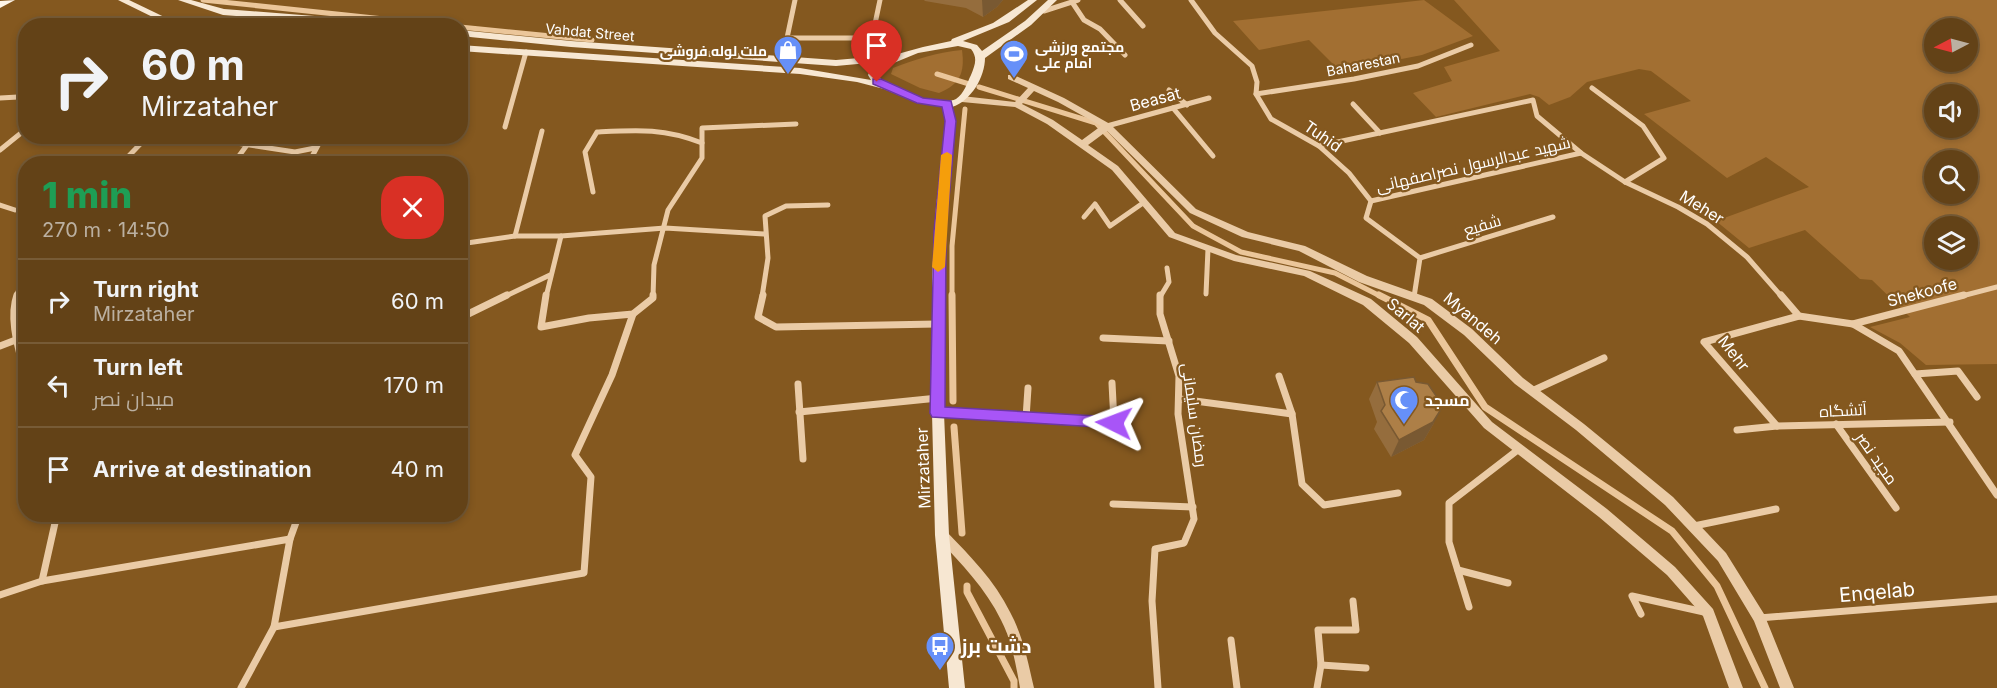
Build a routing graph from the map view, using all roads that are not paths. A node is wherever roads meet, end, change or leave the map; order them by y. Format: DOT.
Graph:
graph roads {
  1 [pos="10,0"];
  2 [pos="122,0"];
  3 [pos="182,0"];
  4 [pos="795,0"];
  5 [pos="880,0"];
  6 [pos="1032,0"];
  7 [pos="1053,0"];
  8 [pos="1078,0"];
  9 [pos="1120,0"];
  10 [pos="1191,0"];
  11 [pos="1072,2"];
  12 [pos="0,5"];
  13 [pos="1044,11"];
  14 [pos="162,18"];
  15 [pos="296,18"];
  16 [pos="1143,26"];
  17 [pos="468,34"];
  18 [pos="872,38"];
  19 [pos="940,45"];
  20 [pos="1471,45"];
  21 [pos="468,48"];
  22 [pos="526,52"];
  23 [pos="1125,55"];
  24 [pos="981,56"];
  25 [pos="896,58"];
  26 [pos="867,62"];
  27 [pos="1011,77"];
  28 [pos="886,87"];
  29 [pos="1033,87"];
  30 [pos="1592,88"];
  31 [pos="1169,90"];
  32 [pos="1256,94"];
  33 [pos="18,97"];
  34 [pos="0,98"];
  35 [pos="1209,98"];
  36 [pos="962,99"];
  37 [pos="1020,102"];
  38 [pos="947,104"];
  39 [pos="1353,104"];
  40 [pos="1187,105"];
  41 [pos="1173,108"];
  42 [pos="796,124"];
  43 [pos="506,127"];
  44 [pos="1104,129"];
  45 [pos="542,131"];
  46 [pos="1380,133"];
  47 [pos="18,135"];
  48 [pos="702,143"];
  49 [pos="140,144"];
  50 [pos="241,144"];
  51 [pos="317,144"];
  52 [pos="1083,144"];
  53 [pos="247,145"];
  54 [pos="1319,146"];
  55 [pos="315,148"];
  56 [pos="0,150"];
  57 [pos="1581,153"];
  58 [pos="129,156"];
  59 [pos="239,156"];
  60 [pos="312,156"];
  61 [pos="1213,156"];
  62 [pos="1625,182"];
  63 [pos="593,192"];
  64 [pos="1371,201"];
  65 [pos="1143,203"];
  66 [pos="0,205"];
  67 [pos="828,205"];
  68 [pos="15,210"];
  69 [pos="1084,217"];
  70 [pos="1553,217"];
  71 [pos="665,228"];
  72 [pos="764,234"];
  73 [pos="515,236"];
  74 [pos="561,236"];
  75 [pos="468,243"];
  76 [pos="1208,249"];
  77 [pos="1420,258"];
  78 [pos="1167,268"];
  79 [pos="550,275"];
  80 [pos="1997,287"];
  81 [pos="1206,294"];
  82 [pos="18,295"];
  83 [pos="1414,297"];
  84 [pos="468,314"];
  85 [pos="633,314"];
  86 [pos="1799,316"];
  87 [pos="937,324"];
  88 [pos="1853,324"];
  89 [pos="1103,338"];
  90 [pos="17,339"];
  91 [pos="1169,341"];
  92 [pos="18,343"];
  93 [pos="0,346"];
  94 [pos="1604,358"];
  95 [pos="1915,374"];
  96 [pos="1279,376"];
  97 [pos="1112,383"];
  98 [pos="798,384"];
  99 [pos="1028,388"];
  100 [pos="1532,391"];
  101 [pos="1977,397"];
  102 [pos="938,398"];
  103 [pos="1179,399"];
  104 [pos="799,412"];
  105 [pos="938,413"];
  106 [pos="1292,414"];
  107 [pos="1026,418"];
  108 [pos="1950,422"];
  109 [pos="1836,424"];
  110 [pos="1777,426"];
  111 [pos="1737,430"];
  112 [pos="1519,449"];
  113 [pos="803,459"];
  114 [pos="1398,493"];
  115 [pos="1997,495"];
  116 [pos="1113,504"];
  117 [pos="1193,507"];
  118 [pos="1776,508"];
  119 [pos="1896,508"];
  120 [pos="55,522"];
  121 [pos="296,522"];
  122 [pos="1693,526"];
  123 [pos="942,535"];
  124 [pos="290,538"];
  125 [pos="1458,570"];
  126 [pos="42,581"];
  127 [pos="1508,583"];
  128 [pos="0,595"];
  129 [pos="1997,599"];
  130 [pos="1353,601"];
  131 [pos="1469,607"];
  132 [pos="1708,613"];
  133 [pos="1641,614"];
  134 [pos="1759,618"];
  135 [pos="274,627"];
  136 [pos="1231,640"];
  137 [pos="1321,665"];
  138 [pos="1366,668"];
  139 [pos="241,688"];
  140 [pos="957,688"];
  141 [pos="1027,688"];
  142 [pos="1158,688"];
  143 [pos="1236,688"];
  144 [pos="1317,688"];
  145 [pos="1736,688"];
  146 [pos="1787,688"];
  1 -- 12 [label="main road"];
  2 -- 14 [label="main road"];
  3 -- 15 [label="main road"];
  4 -- 18 [label="street"];
  5 -- 18 [label="street"];
  6 -- 19 [label="main road"];
  7 -- 13 [label="main road"];
  8 -- 11 [label="street"];
  9 -- 16 [label="street"];
  10 -- 32 [label="street, Tuhid"];
  11 -- 13 [label="street"];
  11 -- 23 [label="street"];
  13 -- 24 [label="main road"];
  17 -- 26 [label="main road, Vahdat Street"];
  18 -- 26 [label="street"];
  19 -- 24 [label="main road"];
  19 -- 25 [label="main road"];
  20 -- 32 [label="street, Baharestan"];
  21 -- 22 [label="main road, Vahdat Street"];
  22 -- 28 [label="main road, Vahdat Street"];
  22 -- 43 [label="street"];
  24 -- 36 [label="main road"];
  25 -- 26 [label="main road, Vahdat Street"];
  25 -- 28 [label="main road"];
  27 -- 29 [label="street, Myandeh"];
  28 -- 38 [label="main road, Vahdat Street"];
  29 -- 37 [label="street"];
  29 -- 44 [label="street, Myandeh"];
  30 -- 62 [label="street"];
  31 -- 40 [label="street"];
  32 -- 54 [label="street, Tuhid"];
  33 -- 34 [label="street"];
  35 -- 40 [label="street, Beasat"];
  36 -- 37 [label="street, Sarlat"];
  36 -- 38 [label="main road"];
  37 -- 52 [label="street, Sarlat"];
  38 -- 87 [label="main road, Mirzataher"];
  39 -- 46 [label="street"];
  40 -- 41 [label="street, Beasat"];
  41 -- 44 [label="street, Beasat"];
  41 -- 61 [label="street"];
  42 -- 48 [label="street"];
  44 -- 52 [label="street"];
  44 -- 83 [label="street, Myandeh"];
  45 -- 73 [label="street"];
  46 -- 54 [label="street, Meher"];
  46 -- 57 [label="street, Meher"];
  47 -- 56 [label="street"];
  48 -- 63 [label="street"];
  48 -- 71 [label="street"];
  49 -- 58 [label="street"];
  50 -- 53 [label="street"];
  51 -- 55 [label="street"];
  52 -- 65 [label="street, Sarlat"];
  53 -- 55 [label="street"];
  53 -- 59 [label="street"];
  54 -- 64 [label="street, Tuhid"];
  55 -- 60 [label="street"];
  57 -- 62 [label="street, Meher"];
  57 -- 64 [label="street, شهید عبدالرسول نصراصفهانی"];
  62 -- 86 [label="street, Meher"];
  64 -- 77 [label="street, Tuhid"];
  65 -- 69 [label="street"];
  65 -- 76 [label="street, Sarlat"];
  66 -- 68 [label="street"];
  67 -- 72 [label="street"];
  70 -- 77 [label="street, شفیع"];
  71 -- 72 [label="street"];
  71 -- 74 [label="street"];
  71 -- 85 [label="street"];
  72 -- 87 [label="street"];
  73 -- 74 [label="street"];
  73 -- 75 [label="street"];
  74 -- 79 [label="street"];
  76 -- 81 [label="street"];
  76 -- 112 [label="street, Sarlat"];
  77 -- 83 [label="street"];
  78 -- 91 [label="street, رمضان سلیمانی"];
  79 -- 84 [label="street"];
  79 -- 85 [label="street"];
  80 -- 88 [label="street, Shekoofe"];
  82 -- 90 [label="street"];
  83 -- 100 [label="street, Myandeh"];
  85 -- 135 [label="street"];
  86 -- 88 [label="street"];
  86 -- 110 [label="street, Mehr"];
  87 -- 102 [label="main road, Mirzataher"];
  88 -- 95 [label="street"];
  89 -- 91 [label="street"];
  90 -- 92 [label="street"];
  90 -- 93 [label="street"];
  91 -- 103 [label="street, رمضان سلیمانی"];
  94 -- 100 [label="street"];
  95 -- 101 [label="street"];
  95 -- 108 [label="street"];
  96 -- 106 [label="street"];
  97 -- 107 [label="street"];
  98 -- 104 [label="street"];
  99 -- 107 [label="street"];
  100 -- 122 [label="street, Myandeh"];
  102 -- 104 [label="street"];
  102 -- 105 [label="main road, Mirzataher"];
  103 -- 106 [label="street"];
  103 -- 117 [label="street, رمضان سلیمانی"];
  104 -- 113 [label="street"];
  105 -- 107 [label="street"];
  105 -- 123 [label="main road, Mirzataher"];
  106 -- 114 [label="street"];
  108 -- 109 [label="street, آتشگاه"];
  108 -- 115 [label="street"];
  109 -- 110 [label="street, آتشگاه"];
  109 -- 119 [label="street, مجید نصر"];
  110 -- 111 [label="street, آتشگاه"];
  112 -- 125 [label="street"];
  112 -- 132 [label="street, Sarlat"];
  116 -- 117 [label="street"];
  117 -- 142 [label="street, رمضان سلیمانی"];
  118 -- 122 [label="street"];
  120 -- 126 [label="street"];
  121 -- 124 [label="street"];
  122 -- 134 [label="street, Myandeh"];
  123 -- 140 [label="main road, Mirzataher"];
  123 -- 141 [label="street"];
  124 -- 126 [label="street"];
  124 -- 135 [label="street"];
  125 -- 127 [label="street"];
  125 -- 131 [label="street"];
  126 -- 128 [label="street"];
  129 -- 134 [label="street, Enqelab"];
  130 -- 137 [label="street"];
  132 -- 133 [label="street"];
  132 -- 145 [label="street, Sarlat"];
  134 -- 146 [label="street, Myandeh"];
  135 -- 139 [label="street"];
  136 -- 143 [label="street"];
  137 -- 138 [label="street"];
  137 -- 144 [label="street"];
}
